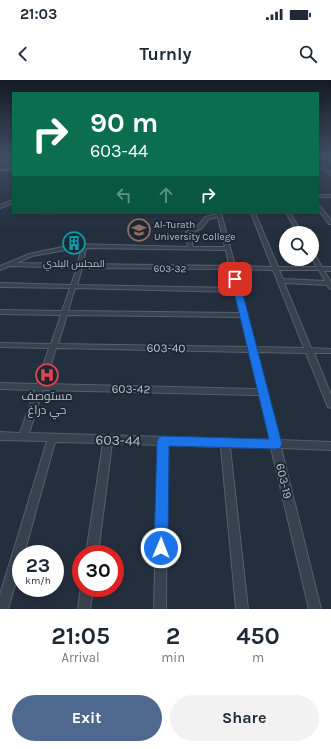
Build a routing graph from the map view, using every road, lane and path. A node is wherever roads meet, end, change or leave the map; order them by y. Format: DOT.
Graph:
graph roads {
  1 [pos="319,196"];
  2 [pos="331,196"];
  3 [pos="12,201"];
  4 [pos="12,204"];
  5 [pos="5,205"];
  6 [pos="319,207"];
  7 [pos="0,208"];
  8 [pos="219,214"];
  9 [pos="253,214"];
  10 [pos="289,214"];
  11 [pos="331,222"];
  12 [pos="296,226"];
  13 [pos="84,247"];
  14 [pos="191,249"];
  15 [pos="227,249"];
  16 [pos="9,264"];
  17 [pos="80,266"];
  18 [pos="319,266"];
  19 [pos="0,268"];
  20 [pos="232,269"];
  21 [pos="276,269"];
  22 [pos="321,269"];
  23 [pos="331,269"];
  24 [pos="281,281"];
  25 [pos="0,285"];
  26 [pos="330,285"];
  27 [pos="73,287"];
  28 [pos="238,290"];
  29 [pos="0,312"];
  30 [pos="64,314"];
  31 [pos="244,315"];
  32 [pos="0,345"];
  33 [pos="54,346"];
  34 [pos="253,350"];
  35 [pos="309,351"];
  36 [pos="331,351"];
  37 [pos="0,386"];
  38 [pos="40,387"];
  39 [pos="263,392"];
  40 [pos="331,405"];
  41 [pos="0,436"];
  42 [pos="23,437"];
  43 [pos="52,438"];
  44 [pos="108,439"];
  45 [pos="163,441"];
  46 [pos="225,443"];
  47 [pos="276,444"];
  48 [pos="331,446"];
  49 [pos="93,545"];
  50 [pos="86,597"];
  51 [pos="2,609"];
  52 [pos="84,609"];
  53 [pos="160,609"];
  54 [pos="242,609"];
  55 [pos="315,609"];
  1 -- 2 [label="street"];
  3 -- 5 [label="street"];
  4 -- 5 [label="street"];
  5 -- 7 [label="street"];
  6 -- 11 [label="street"];
  8 -- 14 [label="street"];
  8 -- 15 [label="street, 603-19"];
  9 -- 21 [label="street"];
  10 -- 12 [label="street"];
  13 -- 14 [label="street"];
  13 -- 16 [label="street"];
  13 -- 17 [label="street"];
  14 -- 15 [label="street"];
  15 -- 20 [label="street, 603-19"];
  16 -- 17 [label="street, 603-32"];
  16 -- 19 [label="street"];
  17 -- 20 [label="street, 603-32"];
  17 -- 27 [label="street"];
  18 -- 22 [label="street"];
  20 -- 21 [label="street, 603-32"];
  20 -- 28 [label="street, 603-19"];
  21 -- 22 [label="street, 603-32"];
  21 -- 24 [label="street"];
  22 -- 23 [label="street, 603-32"];
  22 -- 26 [label="street"];
  24 -- 26 [label="street"];
  24 -- 35 [label="street"];
  25 -- 27 [label="street"];
  27 -- 28 [label="street"];
  27 -- 30 [label="street"];
  28 -- 31 [label="street, 603-19"];
  29 -- 30 [label="street"];
  30 -- 31 [label="street"];
  30 -- 33 [label="street"];
  31 -- 34 [label="street, 603-19"];
  32 -- 33 [label="street, 603-40"];
  33 -- 34 [label="street, 603-40"];
  33 -- 38 [label="street"];
  34 -- 35 [label="street, 603-40"];
  34 -- 39 [label="street, 603-19"];
  35 -- 36 [label="street, 603-40"];
  35 -- 40 [label="street"];
  37 -- 38 [label="street, 603-42"];
  38 -- 39 [label="street, 603-42"];
  38 -- 42 [label="street"];
  39 -- 47 [label="street, 603-19"];
  41 -- 42 [label="street, 603-44"];
  42 -- 43 [label="street, 603-44"];
  43 -- 44 [label="street, 603-44"];
  43 -- 51 [label="street"];
  44 -- 45 [label="street, 603-44"];
  44 -- 49 [label="street"];
  45 -- 46 [label="street, 603-44"];
  45 -- 53 [label="street"];
  46 -- 47 [label="street, 603-44"];
  46 -- 54 [label="street"];
  47 -- 48 [label="street, 603-44"];
  47 -- 55 [label="street, 603-19"];
  50 -- 52 [label="street"];
}
